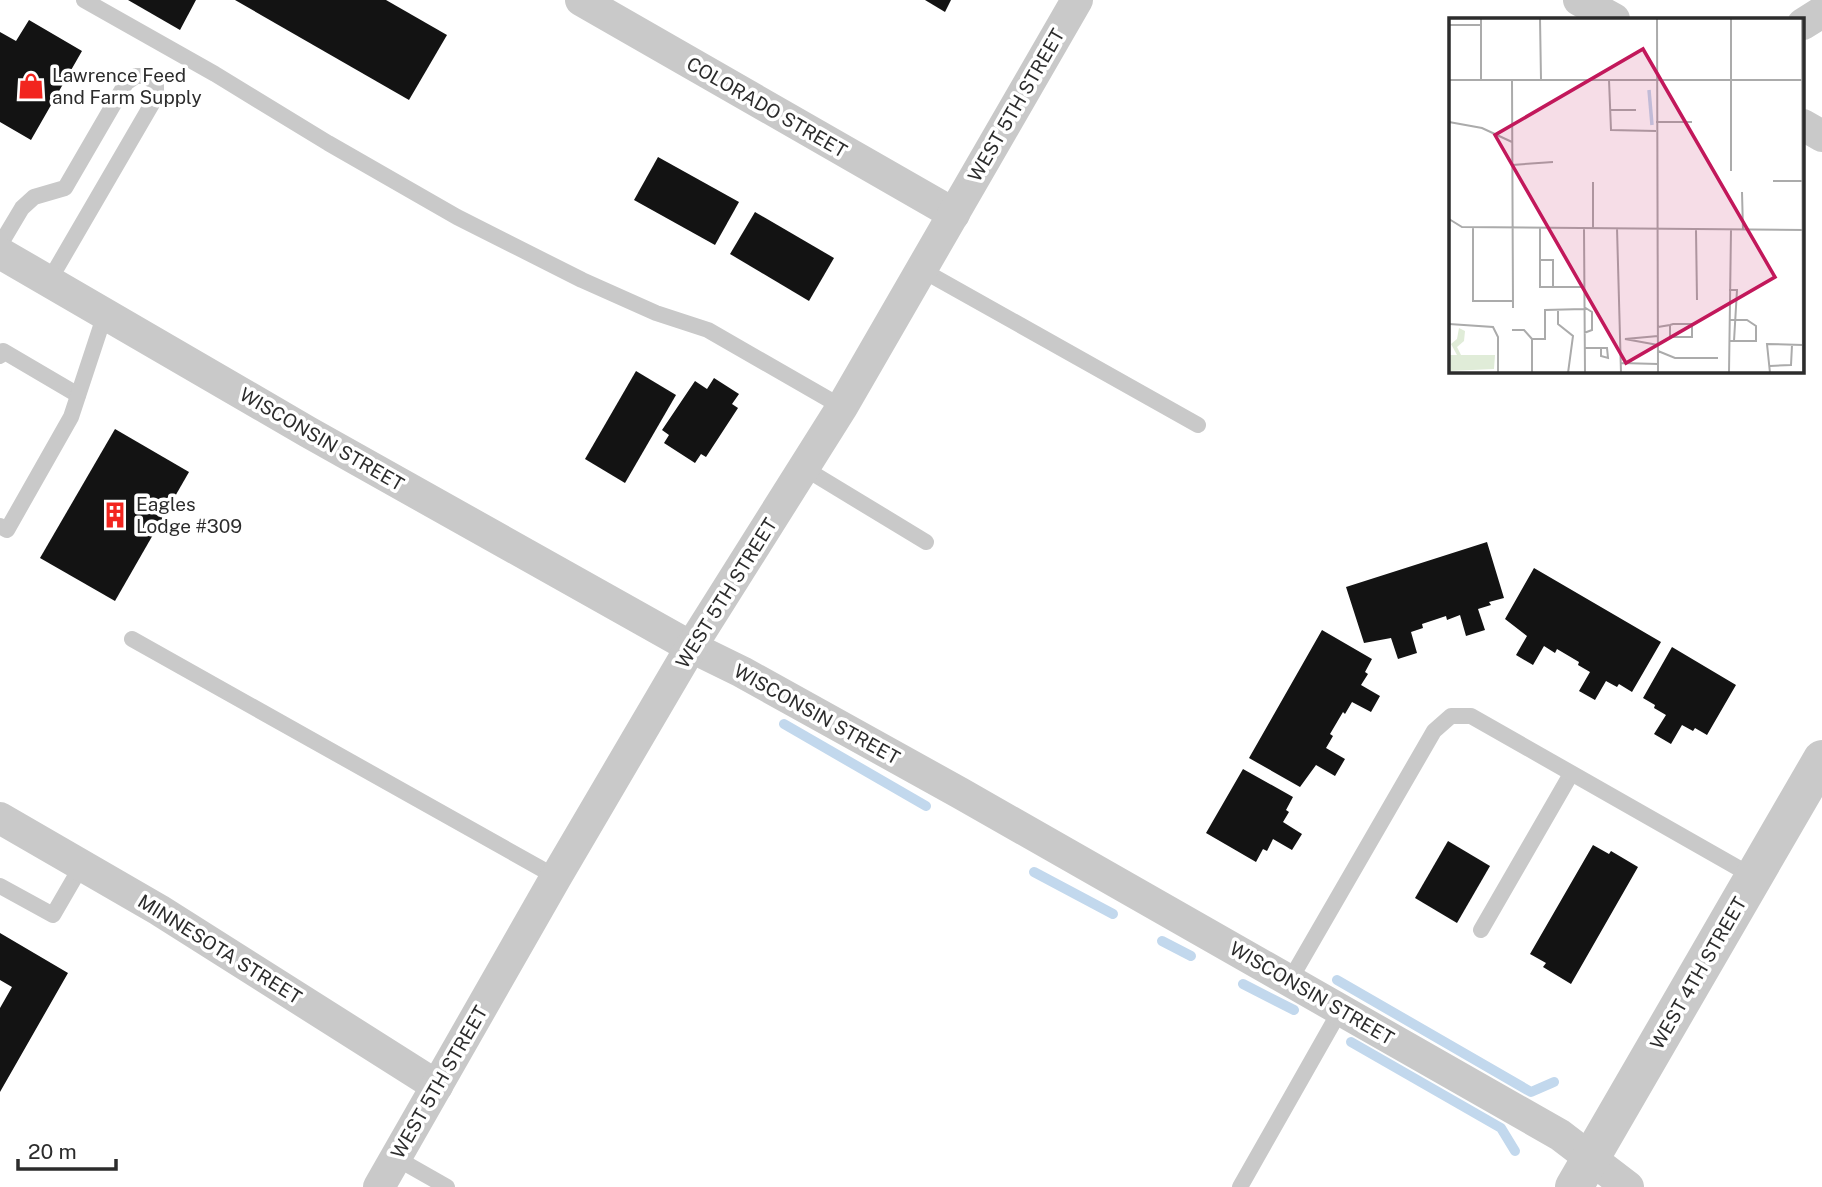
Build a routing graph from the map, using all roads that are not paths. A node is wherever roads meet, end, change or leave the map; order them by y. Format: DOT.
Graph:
graph roads {
  1 [pos="84,0"];
  2 [pos="1077,0"];
  3 [pos="1580,0"];
  4 [pos="598,4"];
  5 [pos="1822,12"];
  6 [pos="1571,18"];
  7 [pos="1612,18"];
  8 [pos="1804,23"];
  9 [pos="1804,126"];
  10 [pos="1822,136"];
  11 [pos="954,214"];
  12 [pos="0,245"];
  13 [pos="0,253"];
  14 [pos="922,270"];
  15 [pos="49,281"];
  16 [pos="105,314"];
  17 [pos="0,356"];
  18 [pos="78,395"];
  19 [pos="842,407"];
  20 [pos="1198,425"];
  21 [pos="804,468"];
  22 [pos="0,526"];
  23 [pos="926,542"];
  24 [pos="132,639"];
  25 [pos="691,647"];
  26 [pos="1822,759"];
  27 [pos="1571,774"];
  28 [pos="0,818"];
  29 [pos="82,865"];
  30 [pos="556,877"];
  31 [pos="1754,877"];
  32 [pos="0,886"];
  33 [pos="1481,930"];
  34 [pos="1290,980"];
  35 [pos="1341,1009"];
  36 [pos="437,1086"];
  37 [pos="396,1158"];
  38 [pos="1582,1173"];
  39 [pos="379,1187"];
  40 [pos="447,1187"];
  41 [pos="1240,1187"];
  42 [pos="1628,1187"];
  1 -- 19 [label="lane"];
  2 -- 11 [label="street, WEST 5TH STREET"];
  3 -- 6 [label="street"];
  3 -- 7 [label="street"];
  4 -- 11 [label="street, COLORADO STREET"];
  5 -- 8 [label="street"];
  9 -- 10 [label="street"];
  11 -- 14 [label="street, WEST 5TH STREET"];
  12 -- 15 [label="lane"];
  13 -- 15 [label="street, WISCONSIN STREET"];
  14 -- 19 [label="street, WEST 5TH STREET"];
  14 -- 20 [label="lane"];
  15 -- 16 [label="street, WISCONSIN STREET"];
  16 -- 18 [label="lane"];
  16 -- 25 [label="street, WISCONSIN STREET"];
  17 -- 18 [label="lane"];
  18 -- 22 [label="lane"];
  19 -- 21 [label="street, WEST 5TH STREET"];
  21 -- 23 [label="lane"];
  21 -- 25 [label="street, WEST 5TH STREET"];
  24 -- 30 [label="lane"];
  25 -- 30 [label="street, WEST 5TH STREET"];
  25 -- 34 [label="street, WISCONSIN STREET"];
  26 -- 31 [label="street, WEST 4TH STREET"];
  27 -- 31 [label="lane"];
  27 -- 33 [label="lane"];
  27 -- 34 [label="lane"];
  28 -- 29 [label="street, MINNESOTA STREET"];
  29 -- 32 [label="lane"];
  29 -- 36 [label="street, MINNESOTA STREET"];
  30 -- 36 [label="street, WEST 5TH STREET"];
  31 -- 38 [label="street, WEST 4TH STREET"];
  34 -- 35 [label="street, WISCONSIN STREET"];
  35 -- 38 [label="street, WISCONSIN STREET"];
  35 -- 41 [label="lane"];
  36 -- 37 [label="street, WEST 5TH STREET"];
  37 -- 39 [label="street, WEST 5TH STREET"];
  37 -- 40 [label="lane"];
  38 -- 42 [label="street, WISCONSIN STREET"];
}
